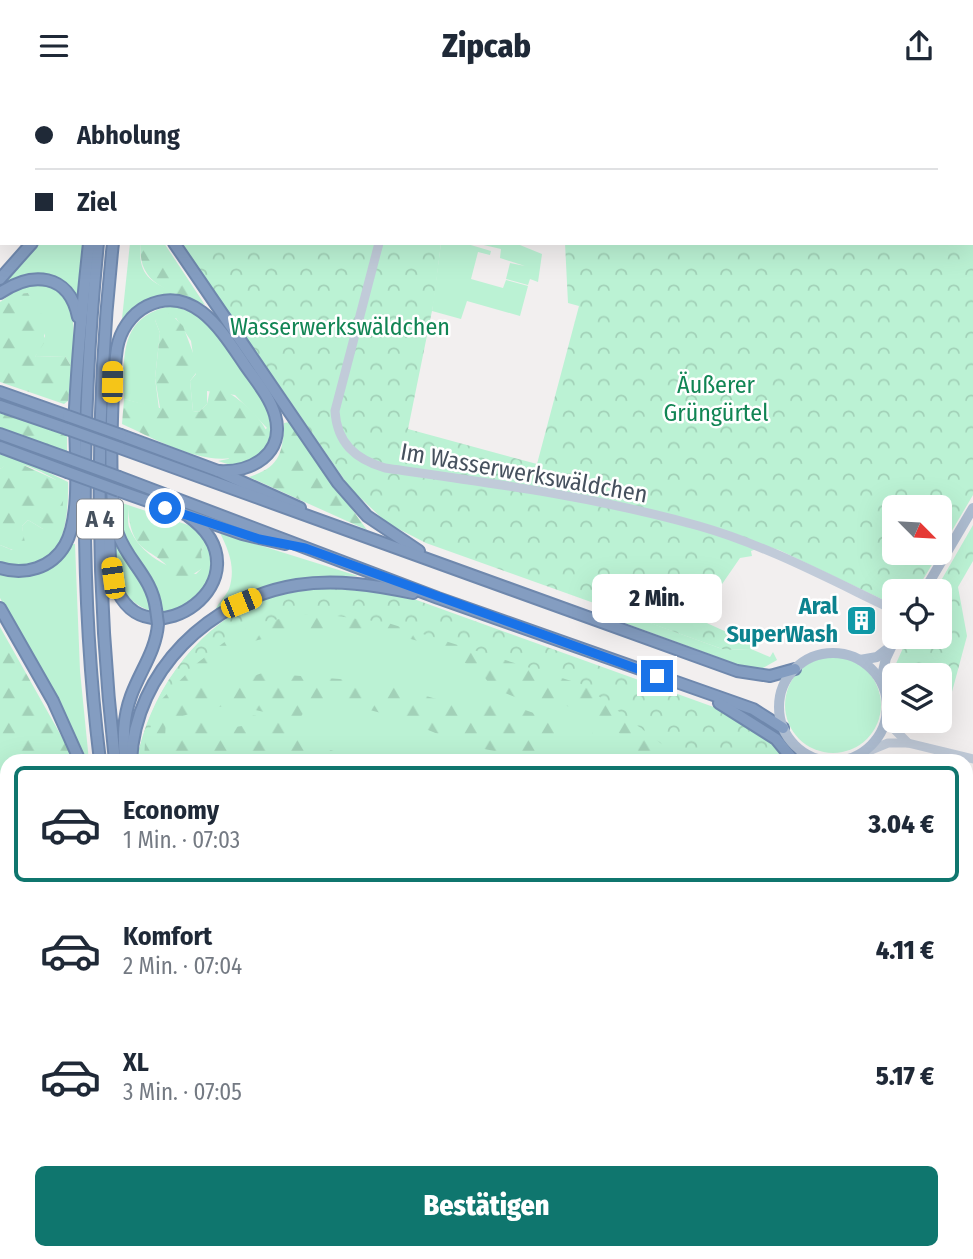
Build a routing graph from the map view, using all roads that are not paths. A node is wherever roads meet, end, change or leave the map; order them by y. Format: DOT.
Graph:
graph roads {
  1 [pos="30,245"];
  2 [pos="89,245"];
  3 [pos="98,245"];
  4 [pos="114,245"];
  5 [pos="175,245"];
  6 [pos="378,245"];
  7 [pos="110,277"];
  8 [pos="0,279"];
  9 [pos="0,293"];
  10 [pos="80,329"];
  11 [pos="2,392"];
  12 [pos="0,405"];
  13 [pos="0,434"];
  14 [pos="3,449"];
  15 [pos="218,471"];
  16 [pos="75,498"];
  17 [pos="973,508"];
  18 [pos="188,516"];
  19 [pos="334,525"];
  20 [pos="305,548"];
  21 [pos="440,562"];
  22 [pos="86,563"];
  23 [pos="0,568"];
  24 [pos="931,579"];
  25 [pos="438,598"];
  26 [pos="882,604"];
  27 [pos="0,608"];
  28 [pos="887,649"];
  29 [pos="889,649"];
  30 [pos="860,660"];
  31 [pos="794,669"];
  32 [pos="881,680"];
  33 [pos="702,692"];
  34 [pos="882,722"];
  35 [pos="783,728"];
  36 [pos="898,733"];
  37 [pos="908,743"];
  38 [pos="796,746"];
  39 [pos="77,754"];
  40 [pos="100,754"];
  41 [pos="114,754"];
  42 [pos="125,754"];
  43 [pos="132,754"];
  44 [pos="789,754"];
  45 [pos="795,754"];
  46 [pos="808,754"];
  47 [pos="859,754"];
  48 [pos="953,754"];
  1 -- 8 [label="highway"];
  2 -- 10 [label="highway"];
  3 -- 22 [label="highway, A 4"];
  4 -- 7 [label="highway, A 4"];
  5 -- 21 [label="highway"];
  6 -- 26 [label="street, Im Wasserwerkswäldchen"];
  7 -- 18 [label="highway"];
  7 -- 41 [label="highway, A 4"];
  9 -- 10 [label="highway"];
  10 -- 16 [label="highway"];
  11 -- 15 [label="highway, bridge"];
  12 -- 19 [label="highway, bridge"];
  13 -- 20 [label="highway, bridge"];
  14 -- 18 [label="highway, bridge"];
  15 -- 19 [label="highway"];
  15 -- 42 [label="highway, bridge"];
  16 -- 22 [label="highway"];
  16 -- 23 [label="highway"];
  17 -- 24 [label="main road"];
  18 -- 20 [label="highway"];
  19 -- 21 [label="highway"];
  20 -- 25 [label="highway"];
  21 -- 31 [label="highway"];
  22 -- 40 [label="highway, A 4"];
  25 -- 33 [label="highway"];
  25 -- 43 [label="highway"];
  27 -- 39 [label="highway"];
  28 -- 30 [label="main road"];
  29 -- 32 [label="main road"];
  30 -- 31 [label="main road"];
  30 -- 32 [label="main road"];
  31 -- 35 [label="main road"];
  33 -- 35 [label="highway"];
  33 -- 44 [label="highway"];
  34 -- 47 [label="main road"];
  35 -- 38 [label="main road"];
  36 -- 37 [label="street"];
  37 -- 47 [label="street"];
  37 -- 48 [label="street"];
  38 -- 45 [label="main road"];
  38 -- 46 [label="main road"];
}
